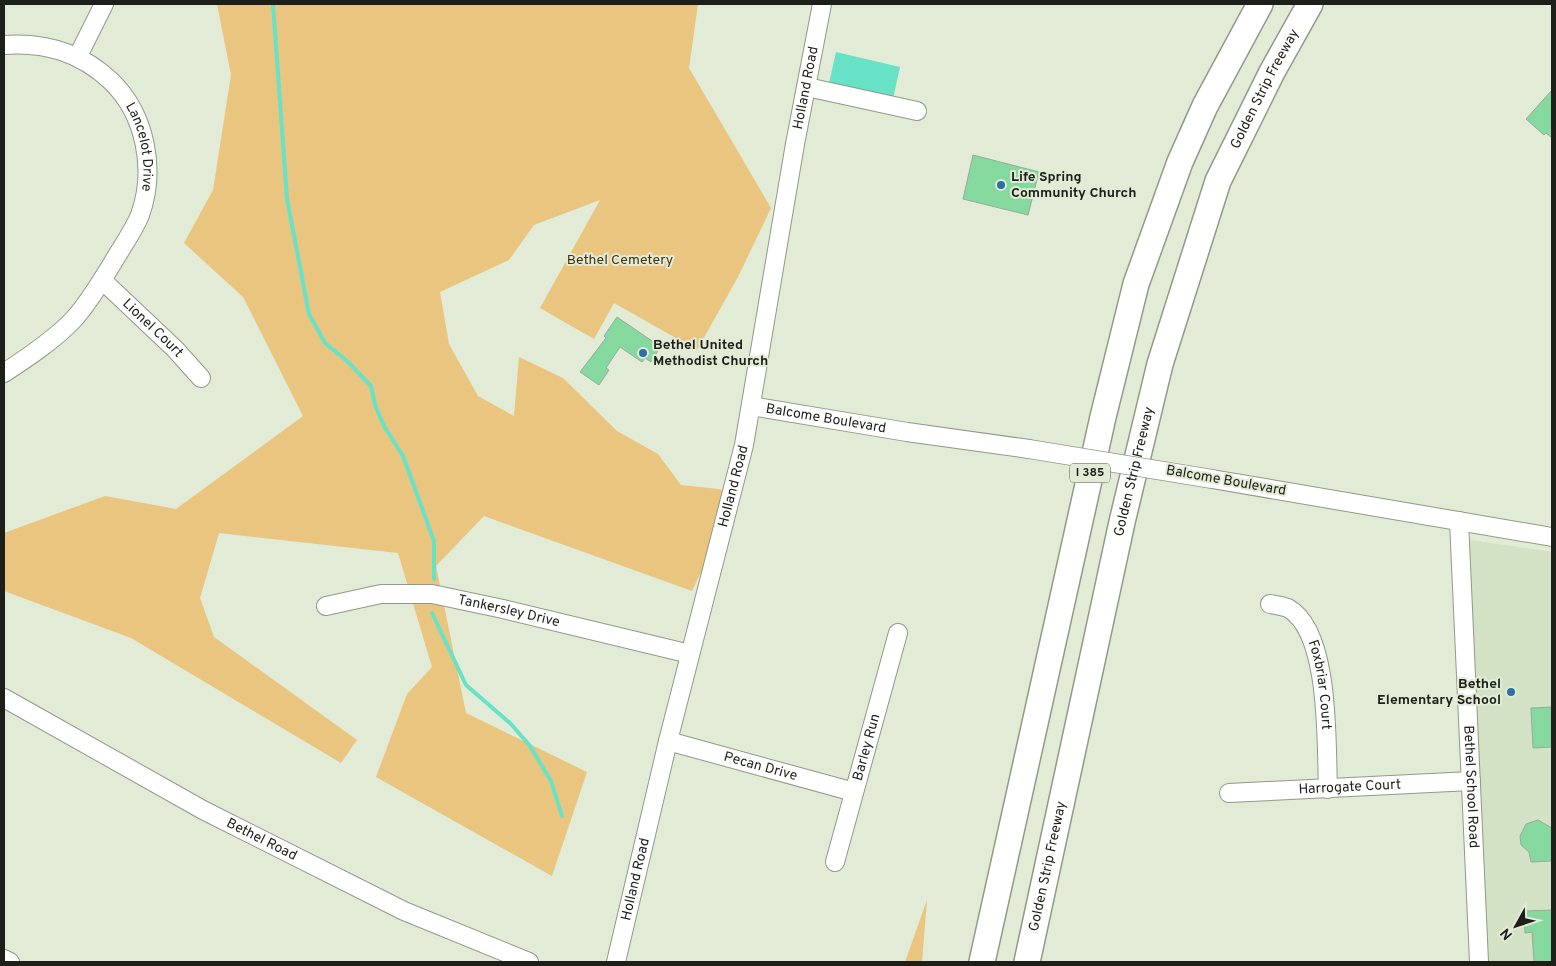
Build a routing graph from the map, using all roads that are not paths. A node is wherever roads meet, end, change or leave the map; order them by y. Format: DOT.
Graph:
graph roads {
  1 [pos="104,4"];
  2 [pos="822,4"];
  3 [pos="1260,4"];
  4 [pos="1310,4"];
  5 [pos="4,45"];
  6 [pos="78,56"];
  7 [pos="807,87"];
  8 [pos="917,111"];
  9 [pos="102,280"];
  10 [pos="4,373"];
  11 [pos="201,378"];
  12 [pos="752,406"];
  13 [pos="1459,521"];
  14 [pos="1552,537"];
  15 [pos="1270,604"];
  16 [pos="326,606"];
  17 [pos="898,633"];
  18 [pos="690,654"];
  19 [pos="4,698"];
  20 [pos="668,741"];
  21 [pos="1470,781"];
  22 [pos="1328,789"];
  23 [pos="854,792"];
  24 [pos="1229,793"];
  25 [pos="835,862"];
  26 [pos="4,959"];
  27 [pos="10,962"];
  28 [pos="529,962"];
  29 [pos="616,962"];
  30 [pos="982,962"];
  31 [pos="1027,962"];
  32 [pos="1479,962"];
  1 -- 6 [label="street"];
  2 -- 7 [label="street, Holland Road"];
  3 -- 30 [label="highway, I 385"];
  4 -- 31 [label="highway, Golden Strip Freeway"];
  5 -- 6 [label="street, Lancelot Drive"];
  6 -- 9 [label="street, Lancelot Drive"];
  7 -- 8 [label="street"];
  7 -- 12 [label="street, Holland Road"];
  9 -- 10 [label="street, Lancelot Drive"];
  9 -- 11 [label="street, Lionel Court"];
  12 -- 13 [label="street, Balcome Boulevard, bridge"];
  12 -- 18 [label="street, Holland Road"];
  13 -- 14 [label="street, Balcome Boulevard"];
  13 -- 21 [label="street, Bethel School Road"];
  15 -- 22 [label="street, Foxbriar Court"];
  16 -- 18 [label="street, Tankersley Drive"];
  17 -- 23 [label="street, Barley Run"];
  18 -- 20 [label="street, Holland Road"];
  19 -- 28 [label="street, Bethel Road"];
  20 -- 23 [label="street, Pecan Drive"];
  20 -- 29 [label="street, Holland Road"];
  21 -- 22 [label="street, Harrogate Court"];
  21 -- 32 [label="street, Bethel School Road"];
  22 -- 24 [label="street, Harrogate Court"];
  23 -- 25 [label="street, Barley Run"];
  26 -- 27 [label="street"];
}
